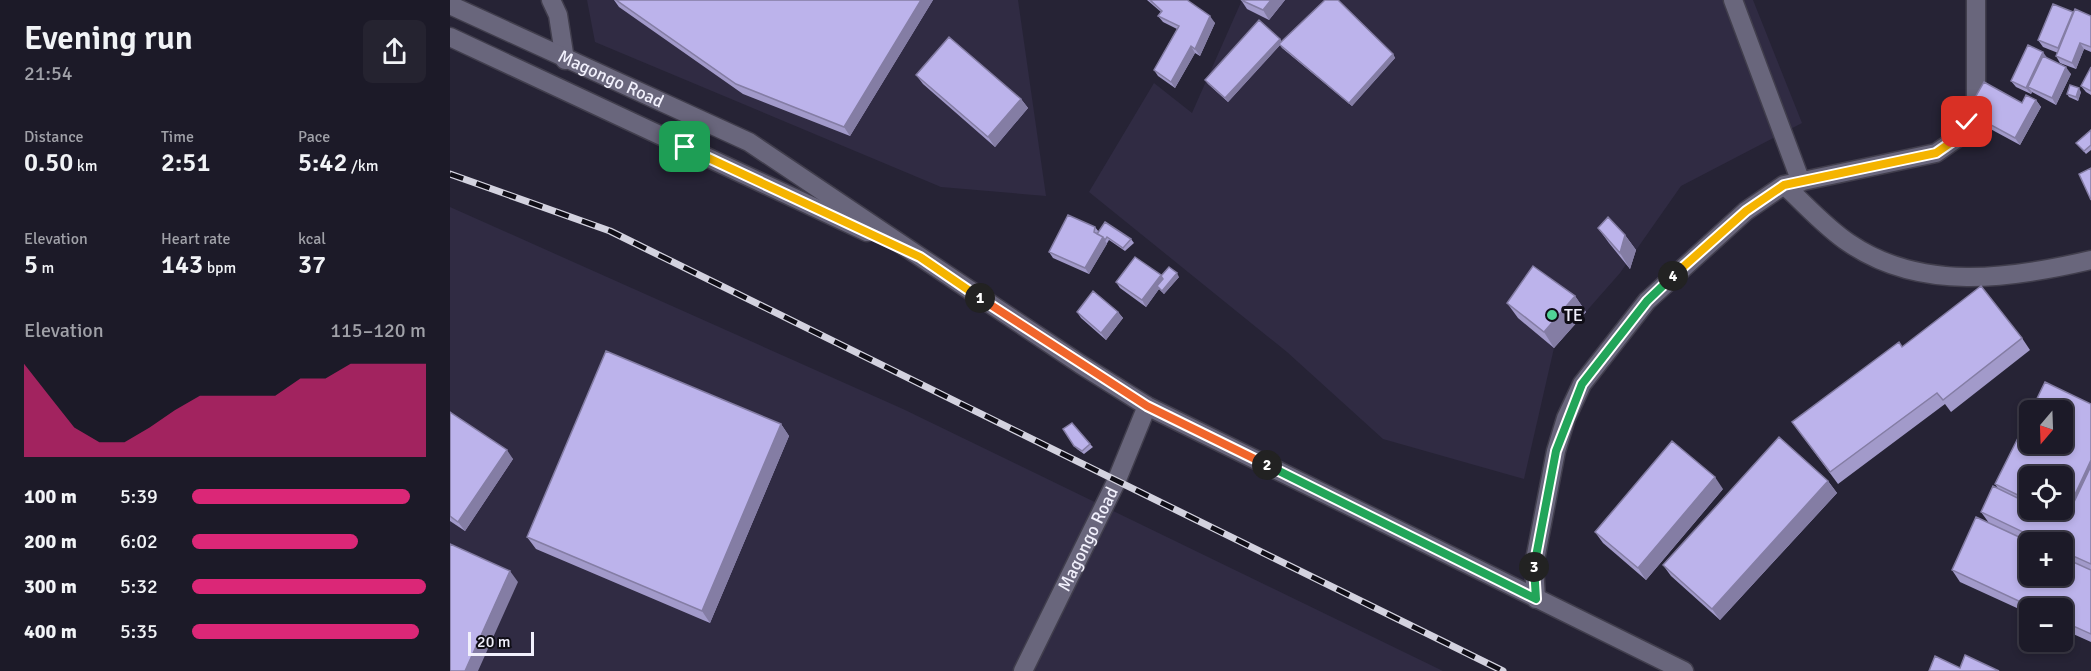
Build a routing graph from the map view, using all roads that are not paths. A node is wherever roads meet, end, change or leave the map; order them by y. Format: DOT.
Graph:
graph roads {
  1 [pos="551,0"];
  2 [pos="1733,0"];
  3 [pos="1976,0"];
  4 [pos="450,5"];
  5 [pos="450,37"];
  6 [pos="565,60"];
  7 [pos="1793,183"];
  8 [pos="920,257"];
  9 [pos="2091,260"];
  10 [pos="1147,406"];
  11 [pos="1536,599"];
  12 [pos="1023,671"];
  13 [pos="1684,671"];
  1 -- 6 [label="street"];
  2 -- 7 [label="street"];
  3 -- 7 [label="street"];
  4 -- 6 [label="street, Magongo Road"];
  5 -- 8 [label="street, Magongo Road"];
  6 -- 8 [label="street, Magongo Road"];
  7 -- 9 [label="street"];
  7 -- 11 [label="street"];
  8 -- 10 [label="street, Magongo Road"];
  10 -- 11 [label="street, Magongo Road"];
  10 -- 12 [label="street, Magongo Road"];
  11 -- 13 [label="street, Magongo Road"];
}
